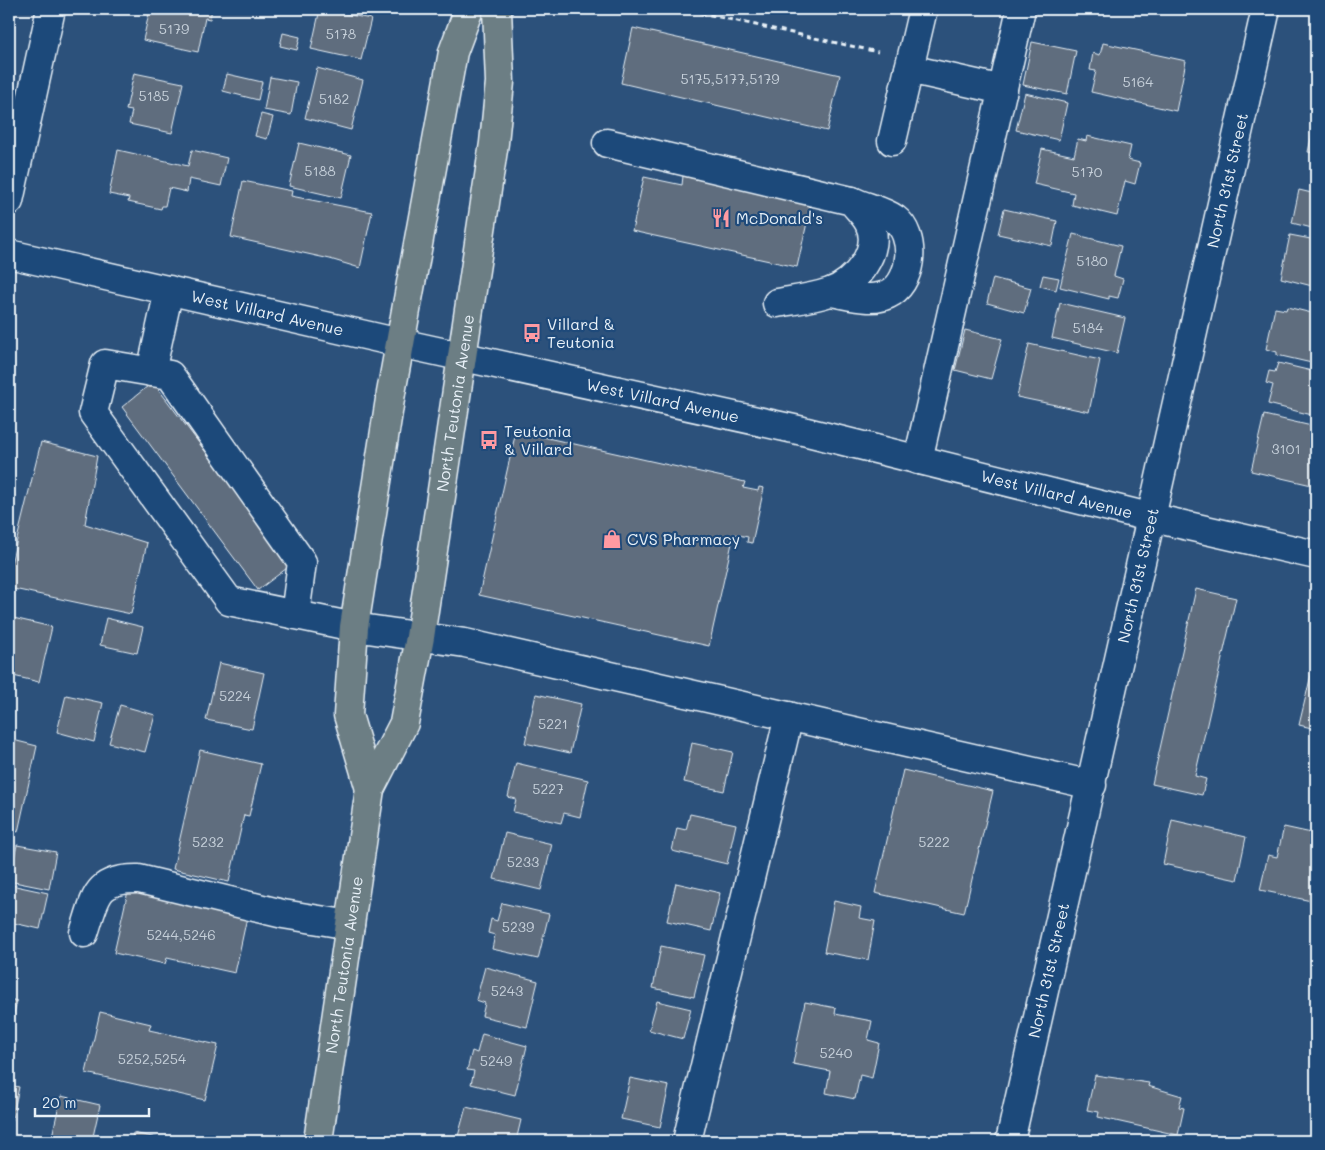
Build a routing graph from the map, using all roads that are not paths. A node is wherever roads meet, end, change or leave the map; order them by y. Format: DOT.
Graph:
graph roads {
  1 [pos="50,9"];
  2 [pos="469,9"];
  3 [pos="497,9"];
  4 [pos="923,9"];
  5 [pos="1021,9"];
  6 [pos="1266,9"];
  7 [pos="910,65"];
  8 [pos="1003,90"];
  9 [pos="892,141"];
  10 [pos="607,144"];
  11 [pos="9,201"];
  12 [pos="852,201"];
  13 [pos="9,254"];
  14 [pos="169,290"];
  15 [pos="831,292"];
  16 [pos="777,303"];
  17 [pos="400,343"];
  18 [pos="464,357"];
  19 [pos="151,372"];
  20 [pos="918,460"];
  21 [pos="1153,518"];
  22 [pos="1316,555"];
  23 [pos="295,615"];
  24 [pos="354,627"];
  25 [pos="420,637"];
  26 [pos="788,716"];
  27 [pos="1092,785"];
  28 [pos="370,789"];
  29 [pos="350,924"];
  30 [pos="84,933"];
  31 [pos="318,1141"];
  32 [pos="687,1141"];
  33 [pos="1010,1141"];
  1 -- 11 [label="street"];
  2 -- 17 [label="main road, North Teutonia Avenue"];
  3 -- 18 [label="main road, North Teutonia Avenue"];
  4 -- 7 [label="street"];
  5 -- 8 [label="street"];
  6 -- 21 [label="street, North 31st Street"];
  7 -- 8 [label="street"];
  7 -- 9 [label="street"];
  8 -- 20 [label="street"];
  10 -- 12 [label="street"];
  12 -- 15 [label="street"];
  12 -- 15 [label="street"];
  13 -- 14 [label="street, West Villard Avenue"];
  14 -- 17 [label="street, West Villard Avenue"];
  14 -- 19 [label="street"];
  15 -- 16 [label="street"];
  17 -- 18 [label="street, West Villard Avenue"];
  17 -- 24 [label="main road, North Teutonia Avenue"];
  18 -- 20 [label="street, West Villard Avenue"];
  18 -- 25 [label="main road, North Teutonia Avenue"];
  19 -- 23 [label="street"];
  19 -- 23 [label="street"];
  20 -- 21 [label="street, West Villard Avenue"];
  21 -- 22 [label="street, West Villard Avenue"];
  21 -- 27 [label="street, North 31st Street"];
  23 -- 24 [label="street"];
  24 -- 25 [label="street"];
  24 -- 28 [label="main road, North Teutonia Avenue"];
  25 -- 26 [label="street"];
  25 -- 28 [label="main road, North Teutonia Avenue"];
  26 -- 27 [label="street"];
  26 -- 32 [label="street"];
  27 -- 33 [label="street, North 31st Street"];
  28 -- 29 [label="main road, North Teutonia Avenue"];
  29 -- 30 [label="street"];
  29 -- 31 [label="main road, North Teutonia Avenue"];
}
